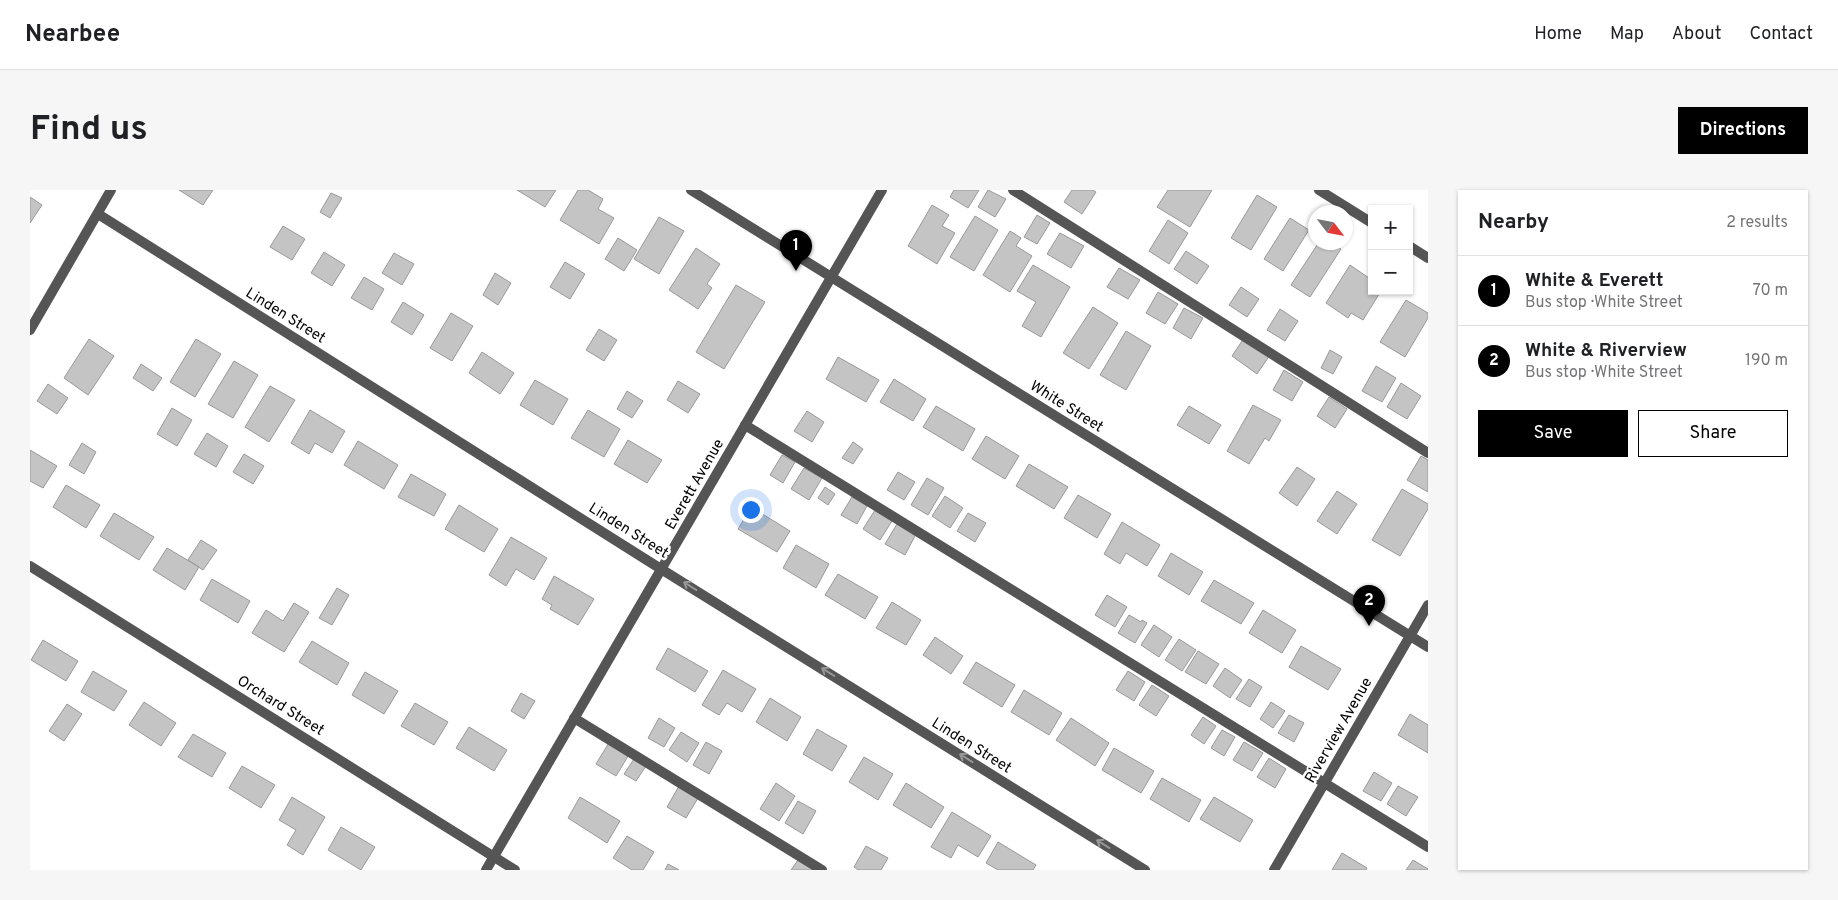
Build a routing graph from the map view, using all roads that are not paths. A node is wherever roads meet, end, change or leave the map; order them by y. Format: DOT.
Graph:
graph roads {
  1 [pos="111,190"];
  2 [pos="691,190"];
  3 [pos="882,190"];
  4 [pos="1013,190"];
  5 [pos="1319,190"];
  6 [pos="98,214"];
  7 [pos="1368,221"];
  8 [pos="1413,249"];
  9 [pos="1428,258"];
  10 [pos="831,277"];
  11 [pos="30,330"];
  12 [pos="745,425"];
  13 [pos="1428,452"];
  14 [pos="30,566"];
  15 [pos="662,569"];
  16 [pos="1428,605"];
  17 [pos="1411,636"];
  18 [pos="1428,647"];
  19 [pos="574,718"];
  20 [pos="1324,784"];
  21 [pos="1428,848"];
  22 [pos="494,856"];
  23 [pos="486,870"];
  24 [pos="515,870"];
  25 [pos="822,870"];
  26 [pos="1145,870"];
  27 [pos="1274,870"];
  1 -- 6 [label="street"];
  2 -- 10 [label="street, White Street"];
  3 -- 10 [label="street, Everett Avenue"];
  4 -- 13 [label="street"];
  5 -- 7 [label="street"];
  6 -- 11 [label="street"];
  6 -- 15 [label="street, Linden Street"];
  8 -- 9 [label="street"];
  10 -- 12 [label="street, Everett Avenue"];
  10 -- 17 [label="street, White Street"];
  12 -- 15 [label="street, Everett Avenue"];
  12 -- 20 [label="street"];
  14 -- 22 [label="street, Orchard Street"];
  15 -- 19 [label="street, Everett Avenue"];
  26 -- 15 [label="street, Linden Street, one-way"];
  16 -- 17 [label="street, Riverview Avenue"];
  17 -- 18 [label="street, White Street"];
  17 -- 20 [label="street, Riverview Avenue"];
  19 -- 22 [label="street, Everett Avenue"];
  19 -- 25 [label="street"];
  20 -- 21 [label="street"];
  20 -- 27 [label="street, Riverview Avenue"];
  22 -- 23 [label="street, Everett Avenue"];
  22 -- 24 [label="street, Orchard Street"];
}
